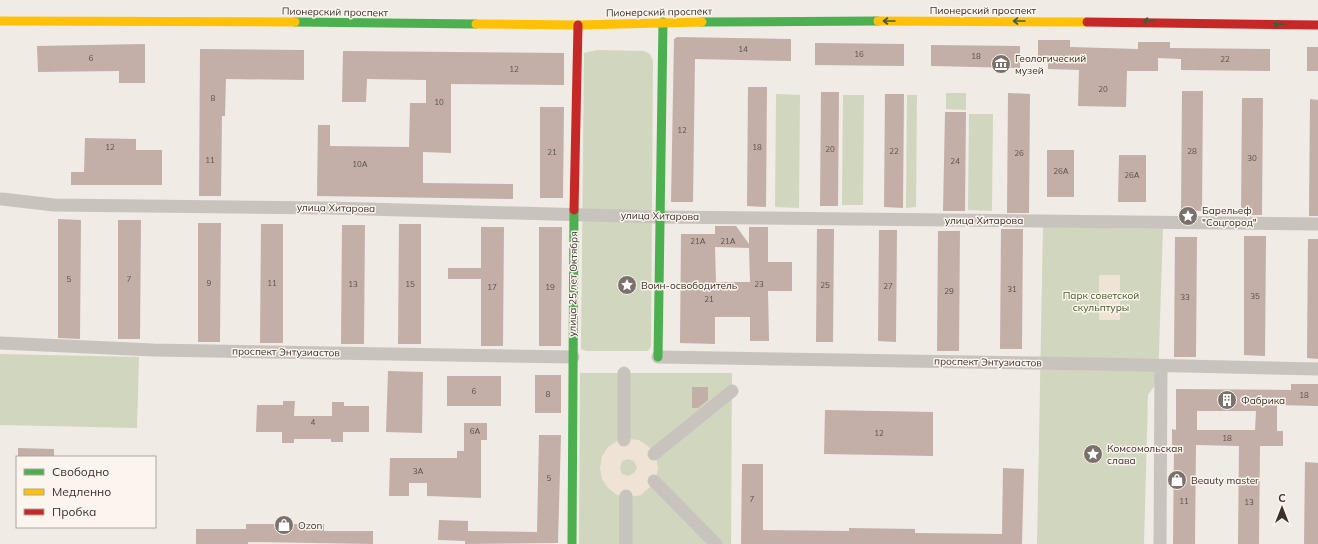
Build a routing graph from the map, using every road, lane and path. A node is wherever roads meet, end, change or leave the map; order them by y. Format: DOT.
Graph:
graph roads {
  1 [pos="0,22"];
  2 [pos="663,22"];
  3 [pos="1318,24"];
  4 [pos="578,25"];
  5 [pos="2,199"];
  6 [pos="574,213"];
  7 [pos="660,217"];
  8 [pos="1318,224"];
  9 [pos="0,343"];
  10 [pos="572,357"];
  11 [pos="658,357"];
  12 [pos="1161,366"];
  13 [pos="1318,369"];
  14 [pos="624,373"];
  15 [pos="732,391"];
  16 [pos="624,440"];
  17 [pos="654,454"];
  18 [pos="654,481"];
  19 [pos="626,496"];
  20 [pos="572,544"];
  21 [pos="626,544"];
  22 [pos="716,544"];
  23 [pos="1160,544"];
  1 -- 4 [label="street, Пионерский проспект"];
  3 -- 2 [label="street, Пионерский проспект, one-way"];
  2 -- 4 [label="street, Пионерский проспект"];
  2 -- 7 [label="street"];
  4 -- 6 [label="street, улица 25 лет Октября"];
  5 -- 6 [label="street, улица Хитарова"];
  6 -- 7 [label="street, улица Хитарова"];
  6 -- 10 [label="street, улица 25 лет Октября"];
  7 -- 8 [label="street, улица Хитарова"];
  7 -- 11 [label="street"];
  9 -- 10 [label="street, проспект Энтузиастов"];
  10 -- 20 [label="street, улица 25 лет Октября"];
  11 -- 12 [label="street, проспект Энтузиастов"];
  12 -- 13 [label="street, проспект Энтузиастов"];
  12 -- 23 [label="street"];
  14 -- 16 [label="street"];
  15 -- 17 [label="street"];
  18 -- 22 [label="street"];
  19 -- 21 [label="street"];
}
